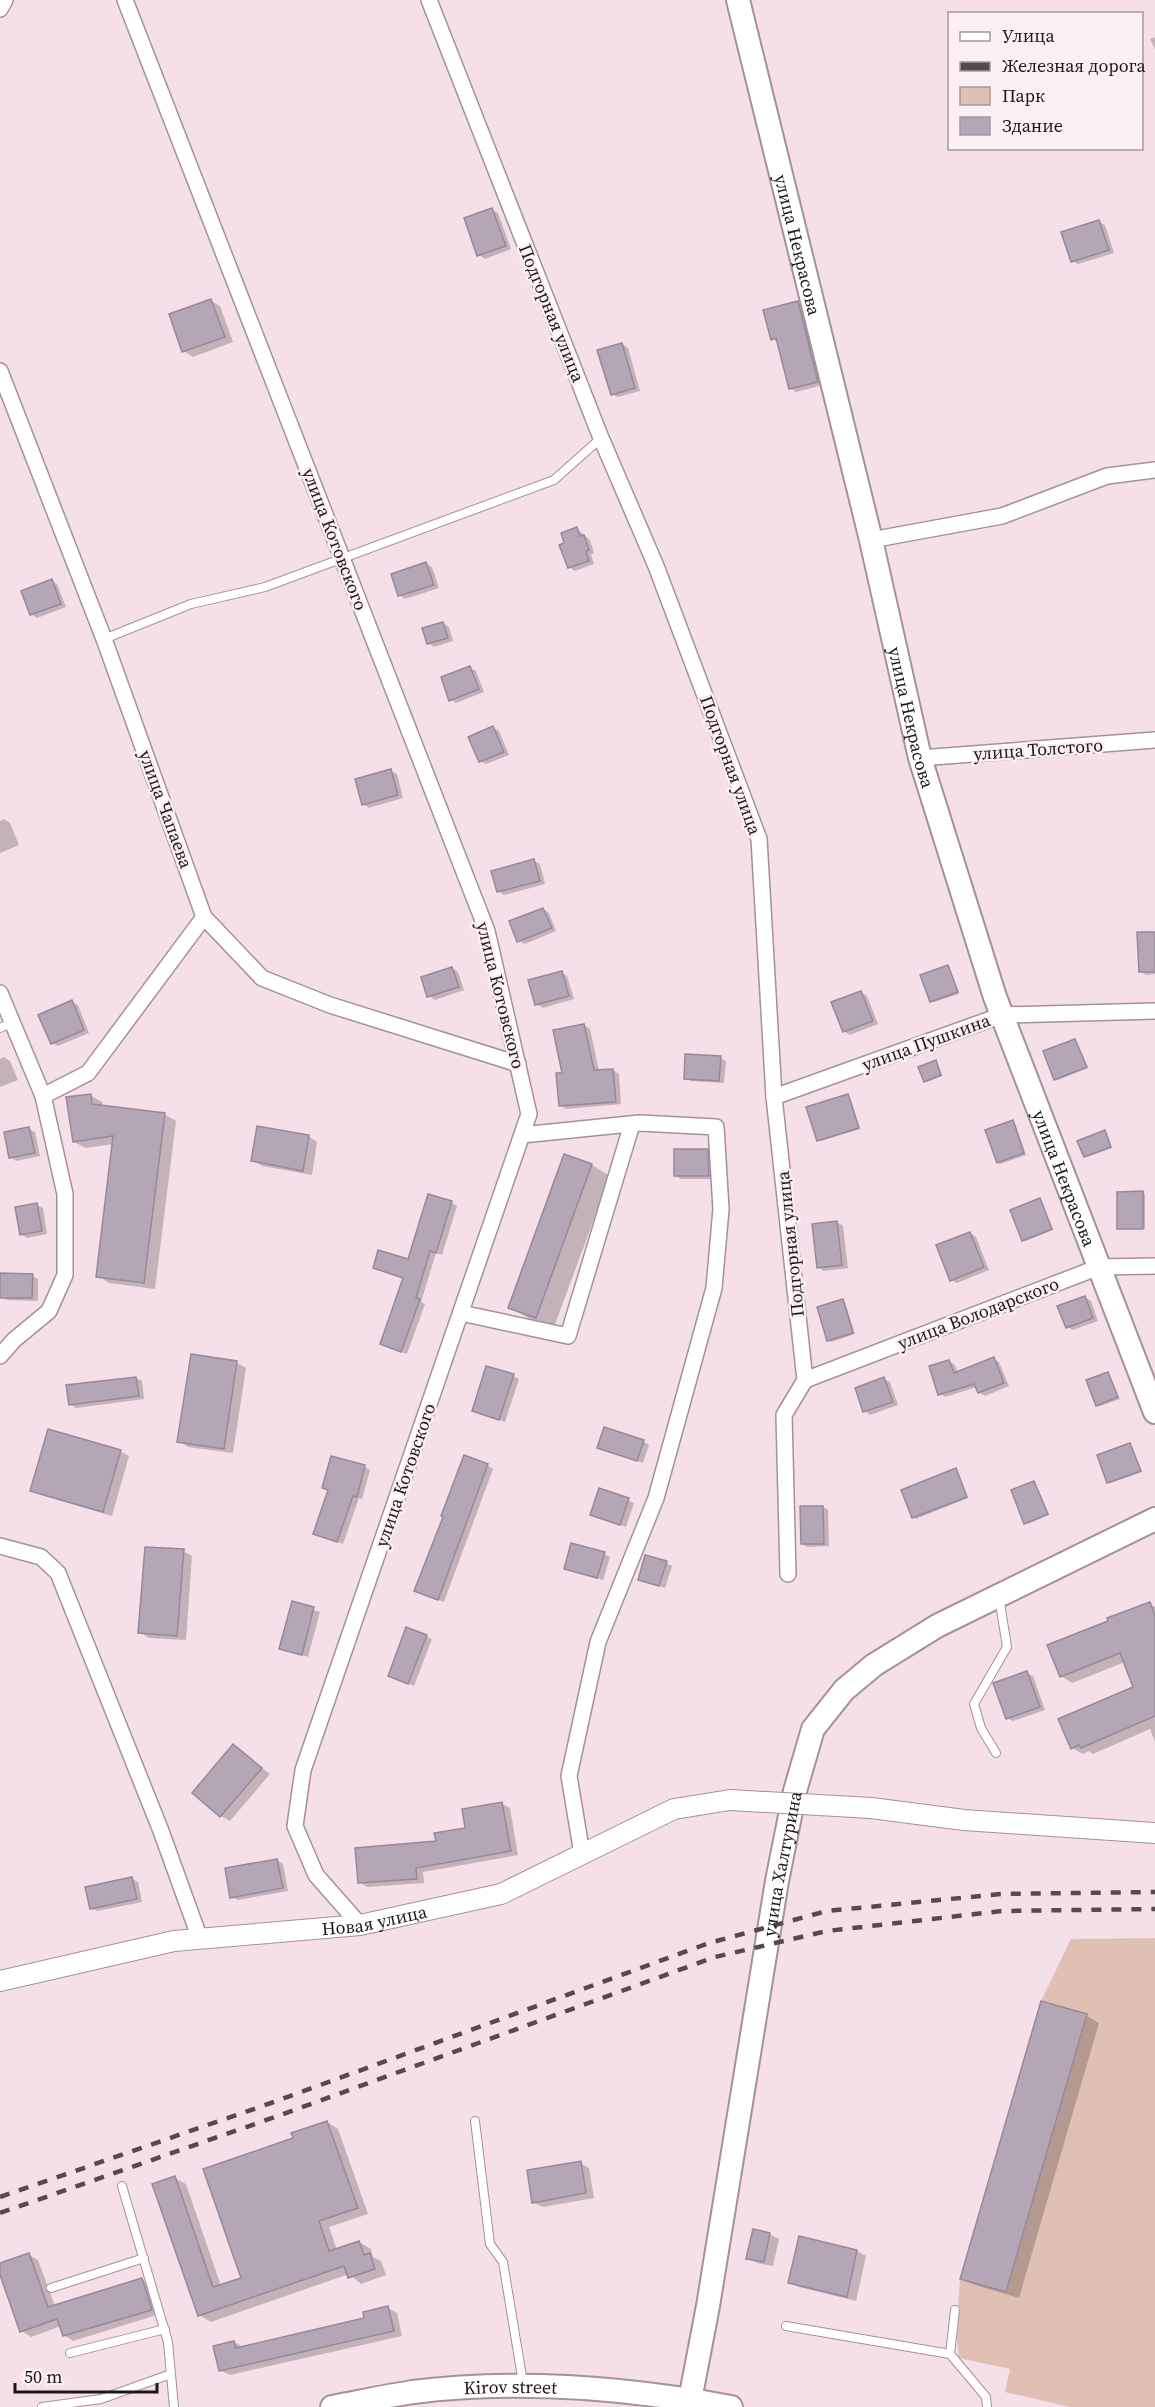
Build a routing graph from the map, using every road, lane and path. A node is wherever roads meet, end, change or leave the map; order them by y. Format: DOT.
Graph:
graph roads {
  1 [pos="5,0"];
  2 [pos="125,0"];
  3 [pos="429,0"];
  4 [pos="738,0"];
  5 [pos="0,9"];
  6 [pos="0,370"];
  7 [pos="601,438"];
  8 [pos="1155,470"];
  9 [pos="871,540"];
  10 [pos="342,558"];
  11 [pos="104,639"];
  12 [pos="1155,740"];
  13 [pos="920,758"];
  14 [pos="204,917"];
  15 [pos="0,993"];
  16 [pos="1155,1011"];
  17 [pos="1002,1015"];
  18 [pos="6,1026"];
  19 [pos="518,1064"];
  20 [pos="43,1096"];
  21 [pos="774,1097"];
  22 [pos="632,1124"];
  23 [pos="522,1135"];
  24 [pos="1155,1266"];
  25 [pos="1099,1267"];
  26 [pos="461,1313"];
  27 [pos="0,1356"];
  28 [pos="805,1380"];
  29 [pos="1155,1412"];
  30 [pos="1155,1519"];
  31 [pos="0,1546"];
  32 [pos="788,1574"];
  33 [pos="999,1596"];
  34 [pos="996,1753"];
  35 [pos="1155,1833"];
  36 [pos="582,1854"];
  37 [pos="360,1925"];
  38 [pos="200,1939"];
  39 [pos="0,1981"];
  40 [pos="475,2121"];
  41 [pos="122,2186"];
  42 [pos="144,2258"];
  43 [pos="51,2288"];
  44 [pos="955,2310"];
  45 [pos="786,2326"];
  46 [pos="165,2329"];
  47 [pos="70,2353"];
  48 [pos="950,2354"];
  49 [pos="171,2374"];
  50 [pos="523,2388"];
  51 [pos="690,2400"];
  52 [pos="42,2407"];
  53 [pos="174,2407"];
  54 [pos="333,2407"];
  55 [pos="731,2407"];
  56 [pos="987,2407"];
  1 -- 5 [label="street"];
  2 -- 10 [label="street, улица Котовского"];
  3 -- 7 [label="street, Подгорная улица"];
  4 -- 9 [label="main road, улица Некрасова"];
  6 -- 11 [label="street, улица Чапаева"];
  7 -- 10 [label="lane"];
  7 -- 21 [label="street, Подгорная улица"];
  8 -- 9 [label="street"];
  9 -- 13 [label="main road, улица Некрасова"];
  10 -- 11 [label="lane"];
  10 -- 19 [label="street, улица Котовского"];
  11 -- 14 [label="street, улица Чапаева"];
  12 -- 13 [label="street, улица Толстого"];
  13 -- 17 [label="main road, улица Некрасова"];
  14 -- 19 [label="street, улица Чапаева"];
  14 -- 20 [label="street"];
  15 -- 18 [label="street"];
  16 -- 17 [label="street, улица Пушкина"];
  17 -- 21 [label="street, улица Пушкина"];
  17 -- 25 [label="main road, улица Некрасова"];
  18 -- 20 [label="street"];
  19 -- 23 [label="street, улица Котовского"];
  20 -- 27 [label="street"];
  21 -- 28 [label="street, Подгорная улица"];
  22 -- 23 [label="street"];
  22 -- 26 [label="street"];
  22 -- 36 [label="street"];
  23 -- 26 [label="street, улица Котовского"];
  24 -- 25 [label="street, улица Володарского"];
  25 -- 28 [label="street, улица Володарского"];
  25 -- 29 [label="main road, улица Некрасова"];
  26 -- 37 [label="street, улица Котовского"];
  28 -- 32 [label="street"];
  30 -- 33 [label="main road, улица Халтурина"];
  31 -- 38 [label="street"];
  33 -- 34 [label="lane"];
  33 -- 51 [label="main road, улица Халтурина"];
  35 -- 36 [label="street, Новая улица, bridge"];
  36 -- 37 [label="street, Новая улица"];
  37 -- 38 [label="street, Новая улица"];
  38 -- 39 [label="street, Новая улица"];
  40 -- 50 [label="lane"];
  41 -- 42 [label="lane"];
  42 -- 43 [label="lane"];
  42 -- 46 [label="lane"];
  44 -- 48 [label="lane"];
  45 -- 48 [label="lane"];
  46 -- 47 [label="lane"];
  46 -- 49 [label="lane"];
  48 -- 56 [label="lane"];
  49 -- 52 [label="lane"];
  49 -- 53 [label="lane"];
  50 -- 51 [label="main road, Kirov street"];
  50 -- 54 [label="main road, Kirov street"];
  51 -- 55 [label="main road, Kirov street"];
}
